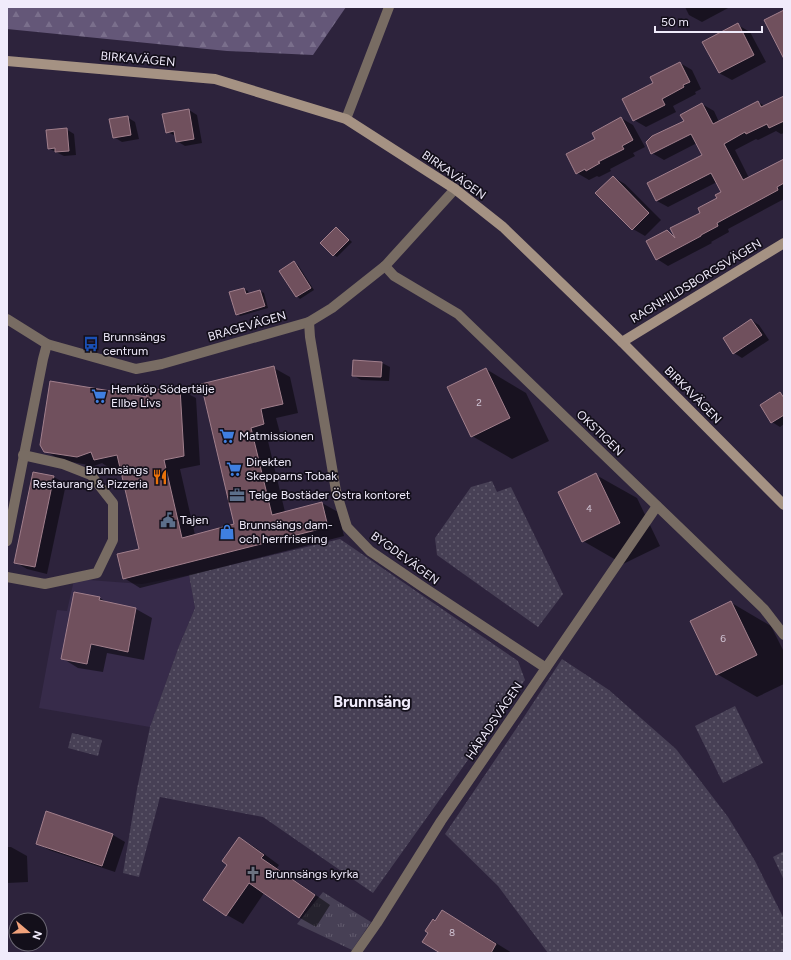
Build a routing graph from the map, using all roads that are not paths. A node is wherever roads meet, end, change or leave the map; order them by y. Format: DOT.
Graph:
graph roads {
  1 [pos="389,7"];
  2 [pos="7,61"];
  3 [pos="346,119"];
  4 [pos="455,189"];
  5 [pos="784,243"];
  6 [pos="384,266"];
  7 [pos="7,319"];
  8 [pos="309,322"];
  9 [pos="622,342"];
  10 [pos="47,344"];
  11 [pos="24,455"];
  12 [pos="784,505"];
  13 [pos="657,506"];
  14 [pos="7,541"];
  15 [pos="7,577"];
  16 [pos="784,635"];
  17 [pos="546,668"];
  18 [pos="356,953"];
  1 -- 3 [label="street"];
  2 -- 3 [label="street, BIRKAVÄGEN"];
  3 -- 4 [label="street, BIRKAVÄGEN"];
  4 -- 6 [label="street, BRAGEVÄGEN"];
  4 -- 9 [label="street, BIRKAVÄGEN"];
  5 -- 9 [label="street, RAGNHILDSBORGSVÄGEN"];
  6 -- 8 [label="street, BRAGEVÄGEN"];
  6 -- 13 [label="street, OKSTIGEN"];
  7 -- 10 [label="street, BRAGEVÄGEN"];
  8 -- 10 [label="street, BRAGEVÄGEN"];
  8 -- 17 [label="street, BYGDEVÄGEN"];
  9 -- 12 [label="street, BIRKAVÄGEN"];
  10 -- 11 [label="street"];
  11 -- 14 [label="street"];
  11 -- 15 [label="street"];
  13 -- 16 [label="street, OKSTIGEN"];
  13 -- 17 [label="street, HÄRADSVÄGEN"];
  17 -- 18 [label="street, HÄRADSVÄGEN"];
}
